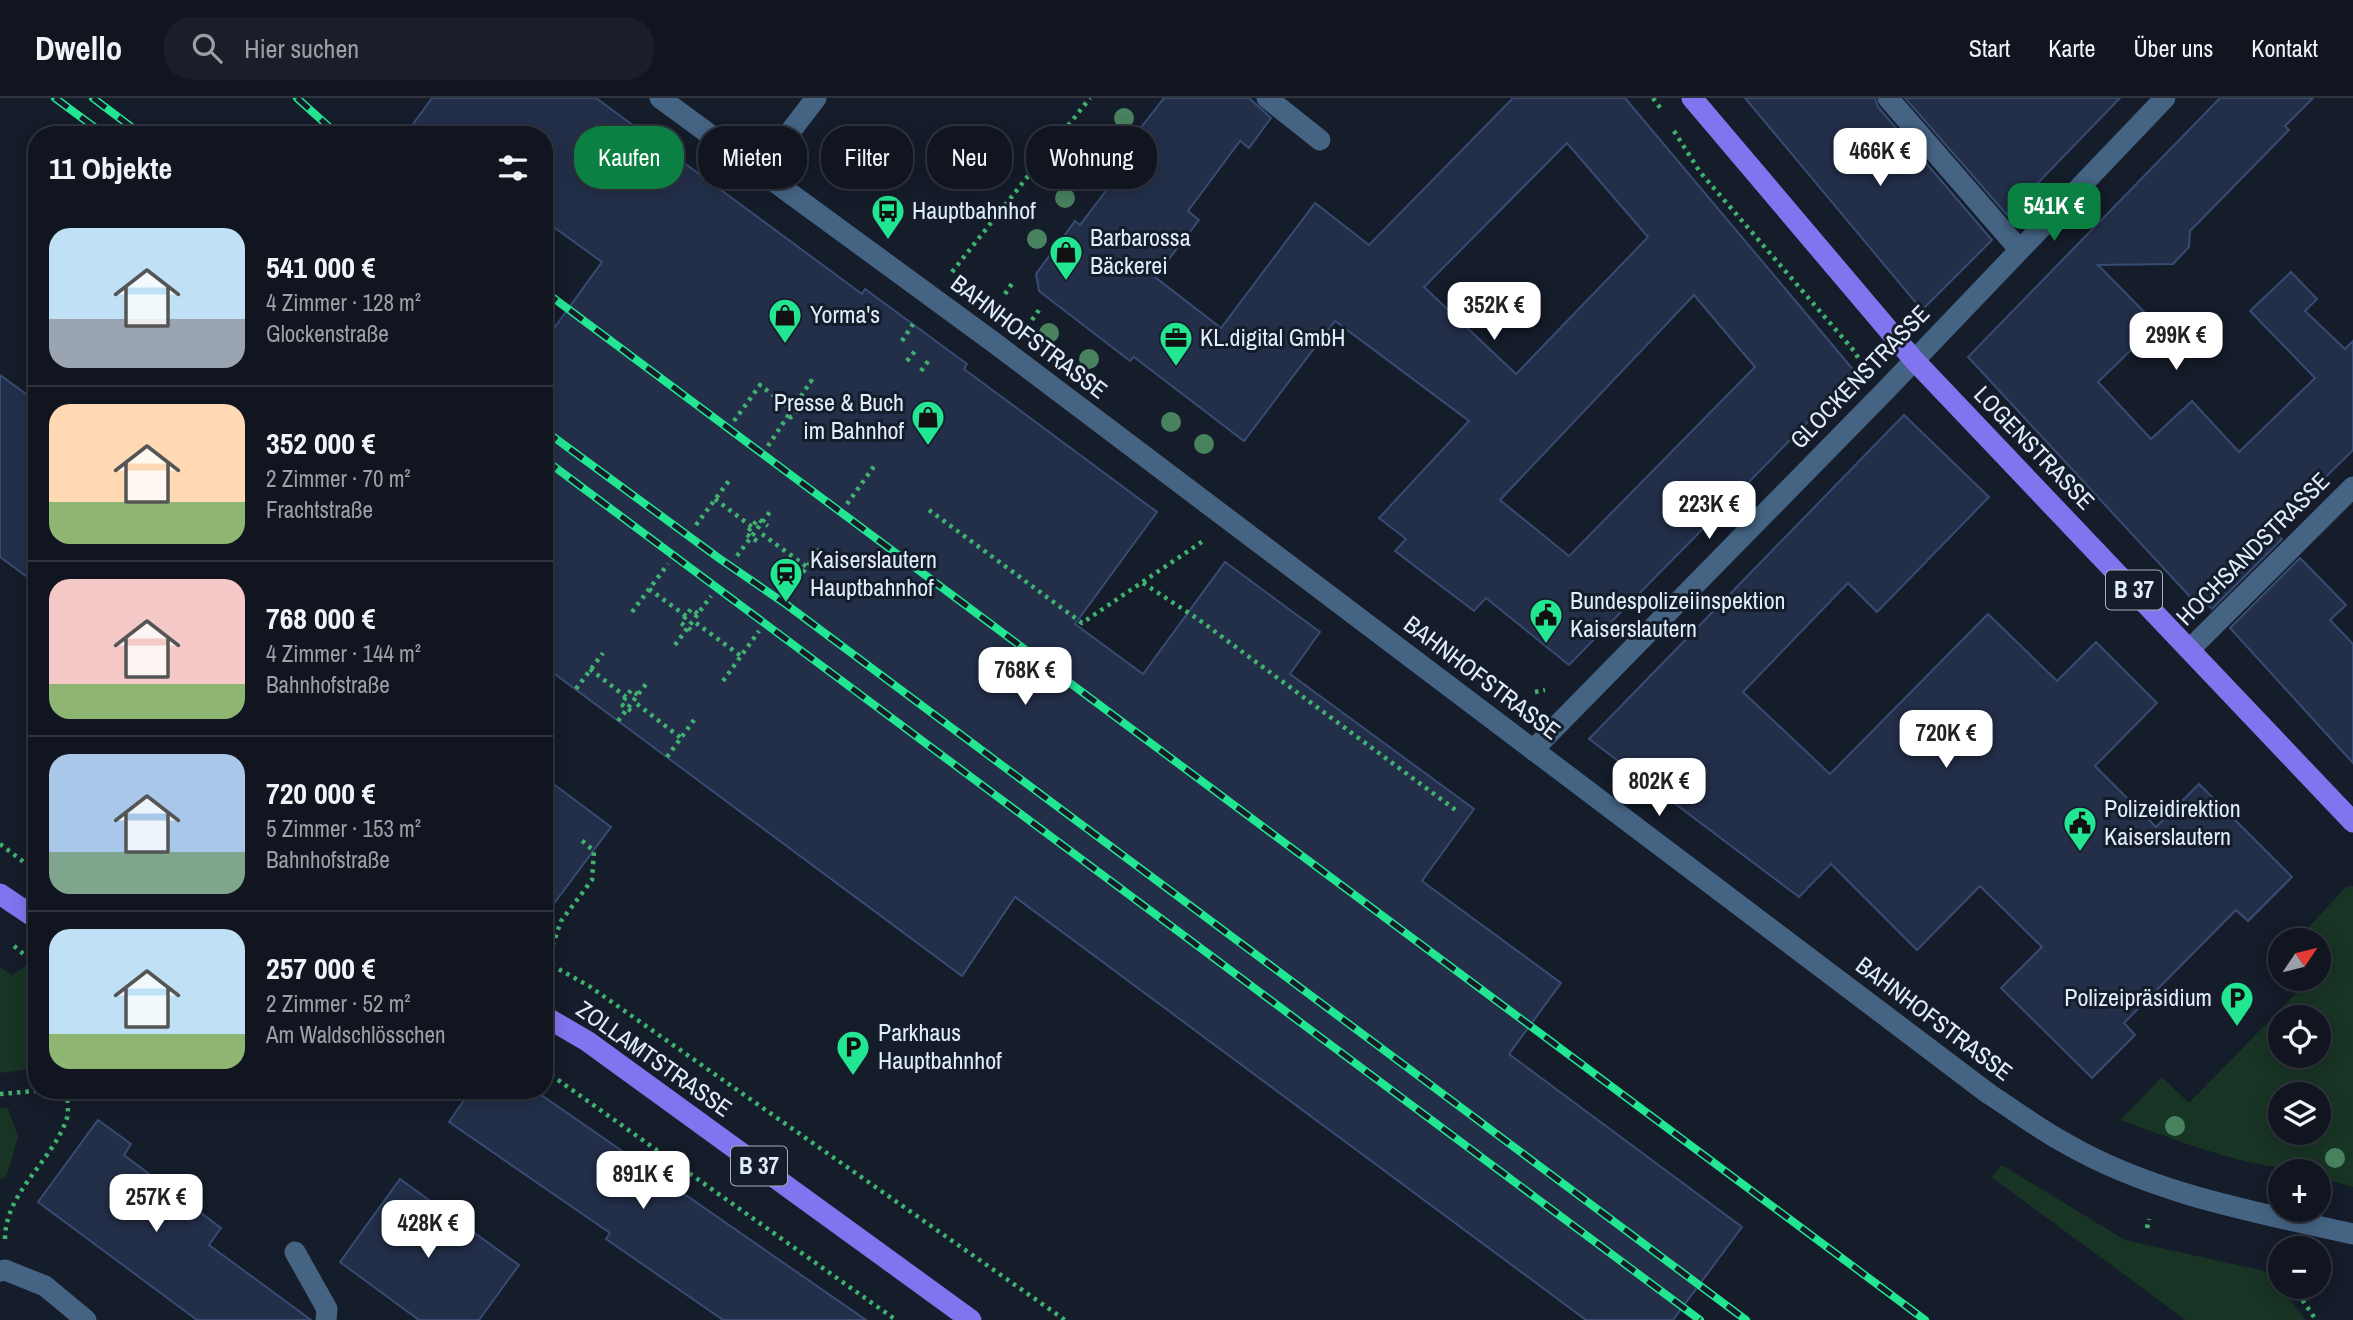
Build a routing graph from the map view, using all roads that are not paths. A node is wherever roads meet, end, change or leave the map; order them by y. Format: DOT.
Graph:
graph roads {
  1 [pos="660,98"];
  2 [pos="816,98"];
  3 [pos="1267,98"];
  4 [pos="1692,98"];
  5 [pos="1888,98"];
  6 [pos="2165,98"];
  7 [pos="699,126"];
  8 [pos="795,126"];
  9 [pos="1320,140"];
  10 [pos="785,189"];
  11 [pos="2019,249"];
  12 [pos="1914,360"];
  13 [pos="2353,487"];
  14 [pos="2190,649"];
  15 [pos="1533,750"];
  16 [pos="2353,822"];
  17 [pos="0,894"];
  18 [pos="28,913"];
  19 [pos="553,1021"];
  20 [pos="2353,1234"];
  21 [pos="295,1252"];
  22 [pos="0,1271"];
  23 [pos="86,1320"];
  24 [pos="326,1320"];
  25 [pos="971,1320"];
  1 -- 7 [label="street, BAHNHOFSTRASSE"];
  2 -- 8 [label="street"];
  3 -- 9 [label="street"];
  4 -- 12 [label="main road, LOGENSTRASSE / B 37"];
  5 -- 11 [label="street"];
  6 -- 11 [label="street, GLOCKENSTRASSE"];
  10 -- 15 [label="street, BAHNHOFSTRASSE"];
  11 -- 12 [label="street, GLOCKENSTRASSE"];
  12 -- 14 [label="main road, LOGENSTRASSE / B 37"];
  12 -- 15 [label="street, GLOCKENSTRASSE"];
  13 -- 14 [label="street, HOCHSANDSTRASSE"];
  14 -- 16 [label="main road, LOGENSTRASSE / B 37"];
  15 -- 20 [label="street, BAHNHOFSTRASSE"];
  17 -- 18 [label="main road"];
  19 -- 25 [label="main road, ZOLLAMTSTRASSE / B 37"];
  21 -- 24 [label="street"];
  22 -- 23 [label="street"];
}
